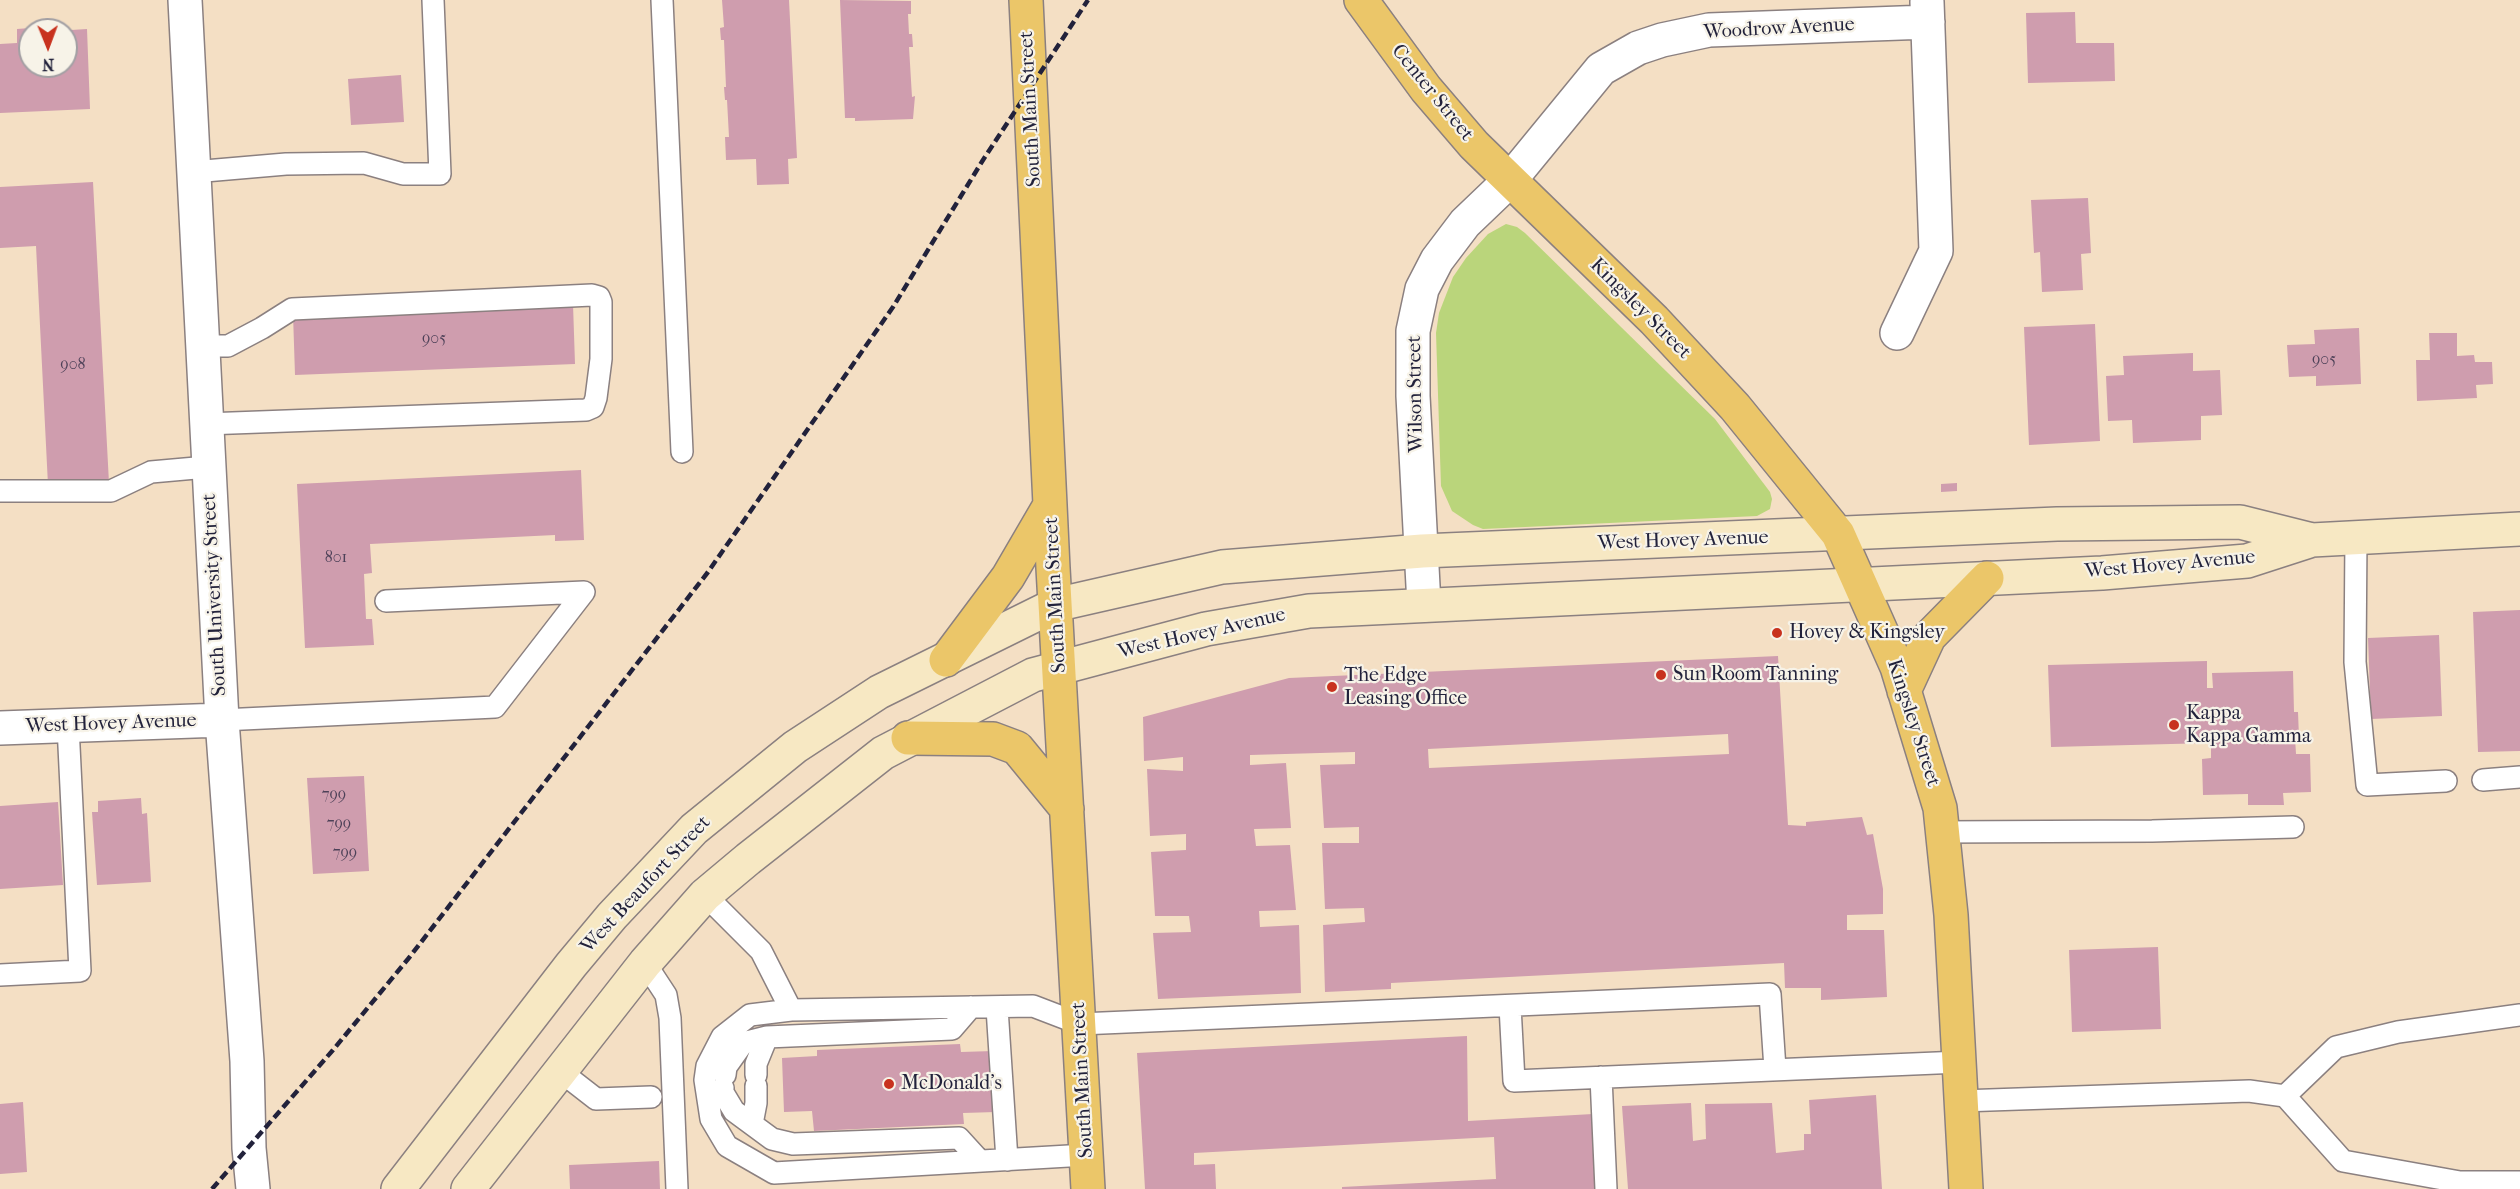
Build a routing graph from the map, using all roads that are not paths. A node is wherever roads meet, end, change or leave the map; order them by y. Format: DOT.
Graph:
graph roads {
  1 [pos="184,0"];
  2 [pos="433,0"];
  3 [pos="662,0"];
  4 [pos="1026,0"];
  5 [pos="1361,0"];
  6 [pos="1927,11"];
  7 [pos="193,172"];
  8 [pos="1510,180"];
  9 [pos="1897,333"];
  10 [pos="201,346"];
  11 [pos="205,424"];
  12 [pos="682,452"];
  13 [pos="207,467"];
  14 [pos="0,491"];
  15 [pos="1050,505"];
  16 [pos="2520,529"];
  17 [pos="1838,534"];
  18 [pos="2356,537"];
  19 [pos="2312,540"];
  20 [pos="1422,551"];
  21 [pos="1987,578"];
  22 [pos="1860,585"];
  23 [pos="386,601"];
  24 [pos="1056,605"];
  25 [pos="1424,605"];
  26 [pos="946,660"];
  27 [pos="1060,667"];
  28 [pos="1905,691"];
  29 [pos="222,720"];
  30 [pos="68,726"];
  31 [pos="0,728"];
  32 [pos="908,738"];
  33 [pos="2520,777"];
  34 [pos="2483,780"];
  35 [pos="2446,781"];
  36 [pos="1067,809"];
  37 [pos="2293,827"];
  38 [pos="1942,832"];
  39 [pos="705,895"];
  40 [pos="645,963"];
  41 [pos="0,975"];
  42 [pos="1510,1006"];
  43 [pos="971,1007"];
  44 [pos="997,1008"];
  45 [pos="791,1010"];
  46 [pos="2520,1015"];
  47 [pos="1080,1024"];
  48 [pos="767,1037"];
  49 [pos="1960,1062"];
  50 [pos="1775,1069"];
  51 [pos="560,1071"];
  52 [pos="1601,1077"];
  53 [pos="2285,1096"];
  54 [pos="651,1097"];
  55 [pos="1961,1101"];
  56 [pos="752,1124"];
  57 [pos="1086,1155"];
  58 [pos="1007,1160"];
  59 [pos="980,1161"];
  60 [pos="2520,1182"];
  61 [pos="253,1189"];
  62 [pos="398,1189"];
  63 [pos="468,1189"];
  64 [pos="677,1189"];
  65 [pos="1088,1189"];
  66 [pos="1606,1189"];
  67 [pos="1966,1189"];
  1 -- 7 [label="street, South University Street"];
  2 -- 7 [label="lane"];
  3 -- 12 [label="lane"];
  4 -- 15 [label="main road, South Main Street"];
  5 -- 8 [label="main road, Center Street"];
  6 -- 8 [label="street, Woodrow Avenue"];
  6 -- 9 [label="street"];
  7 -- 10 [label="street, South University Street"];
  8 -- 17 [label="main road, Kingsley Street"];
  8 -- 20 [label="street, Wilson Street"];
  10 -- 11 [label="street, South University Street"];
  10 -- 11 [label="lane"];
  11 -- 13 [label="street, South University Street"];
  13 -- 14 [label="lane"];
  13 -- 29 [label="street, South University Street"];
  15 -- 24 [label="main road, South Main Street"];
  15 -- 26 [label="main road"];
  16 -- 18 [label="main road, West Hovey Avenue"];
  17 -- 19 [label="main road, West Hovey Avenue"];
  17 -- 20 [label="main road, West Hovey Avenue"];
  17 -- 22 [label="main road, Kingsley Street"];
  18 -- 19 [label="main road, West Hovey Avenue"];
  18 -- 35 [label="lane"];
  19 -- 21 [label="main road, West Hovey Avenue"];
  20 -- 24 [label="main road, West Hovey Avenue"];
  20 -- 25 [label="street, Wilson Street"];
  21 -- 22 [label="main road, West Hovey Avenue"];
  21 -- 28 [label="main road"];
  22 -- 25 [label="main road, West Hovey Avenue"];
  22 -- 28 [label="main road, Kingsley Street"];
  23 -- 29 [label="lane"];
  24 -- 26 [label="main road, West Beaufort Street"];
  24 -- 27 [label="main road, South Main Street"];
  25 -- 27 [label="main road, West Hovey Avenue"];
  26 -- 62 [label="main road, West Beaufort Street"];
  27 -- 32 [label="main road"];
  27 -- 36 [label="main road, South Main Street"];
  28 -- 38 [label="main road, Kingsley Street"];
  29 -- 30 [label="street, West Hovey Avenue"];
  29 -- 61 [label="street, South University Street"];
  30 -- 31 [label="street, West Hovey Avenue"];
  30 -- 41 [label="lane"];
  32 -- 36 [label="main road"];
  32 -- 39 [label="main road"];
  33 -- 34 [label="lane"];
  36 -- 47 [label="main road, South Main Street"];
  37 -- 38 [label="lane"];
  38 -- 49 [label="main road, Kingsley Street"];
  39 -- 40 [label="main road"];
  39 -- 45 [label="lane"];
  40 -- 51 [label="main road"];
  40 -- 64 [label="lane"];
  42 -- 47 [label="lane"];
  42 -- 50 [label="lane"];
  42 -- 52 [label="lane"];
  43 -- 44 [label="lane"];
  43 -- 45 [label="lane"];
  43 -- 48 [label="lane"];
  44 -- 47 [label="lane"];
  44 -- 58 [label="lane"];
  45 -- 59 [label="lane"];
  46 -- 53 [label="lane"];
  47 -- 57 [label="main road, South Main Street"];
  48 -- 56 [label="lane"];
  48 -- 56 [label="lane"];
  49 -- 50 [label="lane"];
  49 -- 55 [label="main road, Kingsley Street"];
  50 -- 52 [label="lane"];
  51 -- 54 [label="lane"];
  51 -- 63 [label="main road"];
  52 -- 66 [label="lane"];
  53 -- 55 [label="lane"];
  53 -- 60 [label="lane"];
  55 -- 67 [label="main road, Kingsley Street"];
  56 -- 59 [label="lane"];
  57 -- 58 [label="lane"];
  57 -- 65 [label="main road, South Main Street"];
  58 -- 59 [label="lane"];
}
